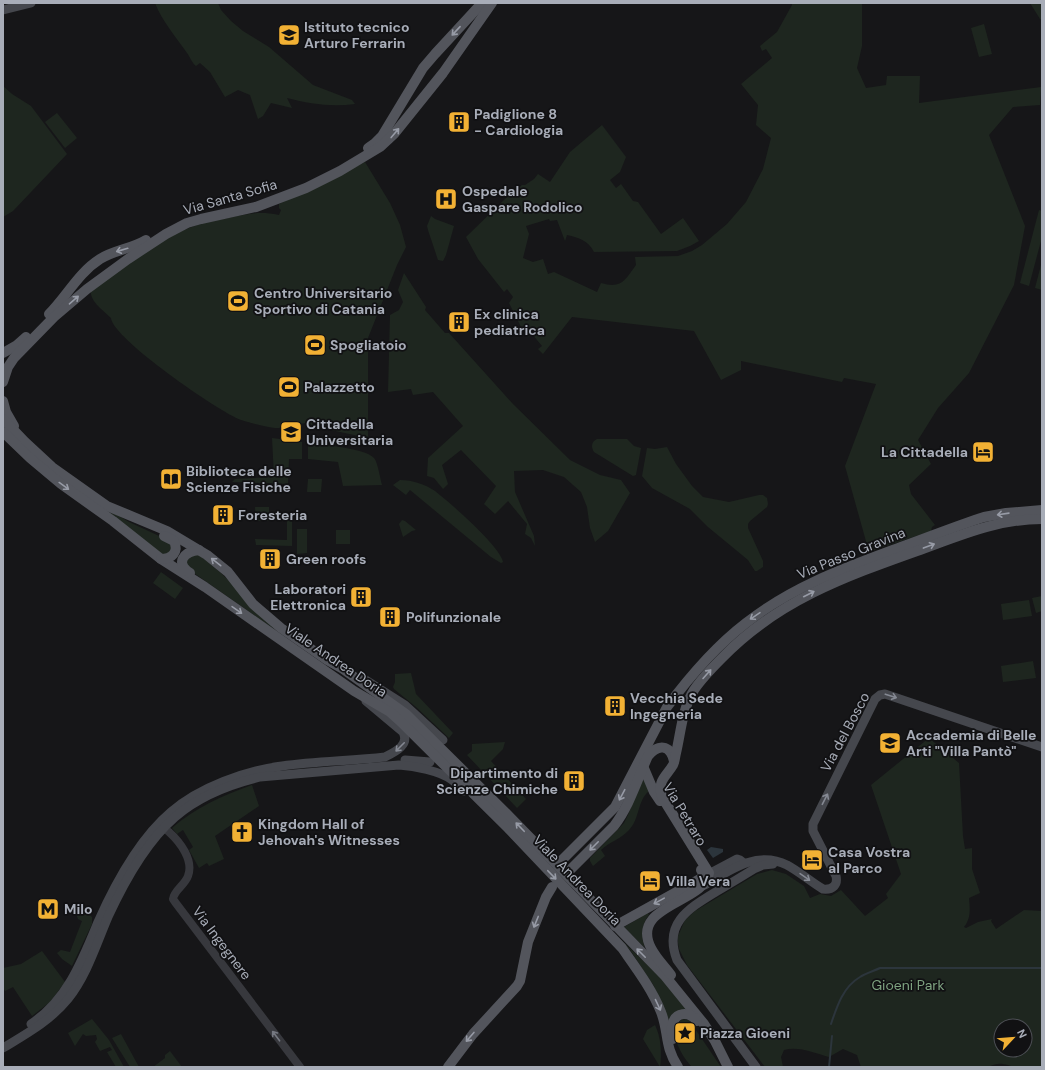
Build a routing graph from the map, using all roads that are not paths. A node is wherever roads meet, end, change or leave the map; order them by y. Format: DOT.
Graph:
graph roads {
  1 [pos="31,3"];
  2 [pos="482,3"];
  3 [pos="492,3"];
  4 [pos="3,10"];
  5 [pos="428,62"];
  6 [pos="443,72"];
  7 [pos="417,79"];
  8 [pos="431,88"];
  9 [pos="3,353"];
  10 [pos="3,382"];
  11 [pos="3,401"];
  12 [pos="3,420"];
  13 [pos="3,432"];
  14 [pos="25,442"];
  15 [pos="107,506"];
  16 [pos="1042,510"];
  17 [pos="1042,519"];
  18 [pos="199,550"];
  19 [pos="161,559"];
  20 [pos="205,588"];
  21 [pos="343,669"];
  22 [pos="354,691"];
  23 [pos="653,735"];
  24 [pos="443,740"];
  25 [pos="1042,747"];
  26 [pos="674,761"];
  27 [pos="430,762"];
  28 [pos="644,766"];
  29 [pos="270,775"];
  30 [pos="506,826"];
  31 [pos="162,828"];
  32 [pos="744,863"];
  33 [pos="557,865"];
  34 [pos="787,865"];
  35 [pos="571,869"];
  36 [pos="743,876"];
  37 [pos="709,877"];
  38 [pos="552,887"];
  39 [pos="615,926"];
  40 [pos="704,1024"];
  41 [pos="715,1041"];
  42 [pos="4,1044"];
  43 [pos="679,1066"];
  44 [pos="300,1067"];
  45 [pos="448,1067"];
  46 [pos="728,1067"];
  47 [pos="736,1067"];
  48 [pos="756,1067"];
  1 -- 4 [label="main road"];
  2 -- 5 [label="main road, Via Santa Sofia, one-way"];
  3 -- 6 [label="main road, Via Santa Sofia"];
  5 -- 6 [label="main road"];
  5 -- 7 [label="main road, Via Santa Sofia"];
  6 -- 8 [label="main road, Via Santa Sofia"];
  7 -- 8 [label="main road"];
  7 -- 9 [label="main road, Via Santa Sofia, one-way"];
  10 -- 8 [label="main road, Via Santa Sofia, one-way"];
  11 -- 14 [label="main road"];
  12 -- 14 [label="main road, Viale Andrea Doria"];
  13 -- 19 [label="main road, Viale Andrea Doria, one-way"];
  14 -- 15 [label="main road, Viale Andrea Doria"];
  15 -- 18 [label="main road, Viale Andrea Doria"];
  15 -- 19 [label="main road"];
  16 -- 23 [label="main road, Via Passo Gravina, one-way"];
  26 -- 17 [label="main road, Via Passo Gravina, one-way"];
  18 -- 20 [label="main road"];
  21 -- 18 [label="main road, Viale Andrea Doria, one-way"];
  19 -- 20 [label="main road, Viale Andrea Doria"];
  20 -- 22 [label="main road, Viale Andrea Doria, one-way"];
  21 -- 24 [label="main road"];
  33 -- 21 [label="main road, Viale Andrea Doria, one-way"];
  22 -- 30 [label="main road, Viale Andrea Doria"];
  22 -- 31 [label="main road, one-way"];
  23 -- 28 [label="main road"];
  23 -- 33 [label="main road, Via Passo Gravina, one-way"];
  34 -- 25 [label="main road, Via del Bosco, one-way"];
  26 -- 28 [label="main road"];
  26 -- 37 [label="main road, Via Petraro"];
  27 -- 29 [label="main road"];
  28 -- 35 [label="main road, one-way"];
  28 -- 37 [label="main road, Via Petraro"];
  29 -- 30 [label="main road"];
  29 -- 31 [label="main road"];
  30 -- 43 [label="main road, Viale Andrea Doria, one-way"];
  31 -- 42 [label="main road"];
  44 -- 31 [label="street, Via Ingegnere, one-way"];
  32 -- 34 [label="main road, Via del Bosco"];
  32 -- 36 [label="main road"];
  32 -- 37 [label="main road, Via del Bosco"];
  33 -- 39 [label="main road, Viale Andrea Doria"];
  34 -- 36 [label="main road"];
  36 -- 48 [label="main road"];
  37 -- 39 [label="main road, one-way"];
  37 -- 40 [label="main road"];
  38 -- 45 [label="main road, one-way"];
  40 -- 39 [label="main road, Viale Andrea Doria, one-way"];
  40 -- 41 [label="main road"];
  41 -- 43 [label="main road"];
  41 -- 46 [label="main road"];
  41 -- 47 [label="main road"];
}
